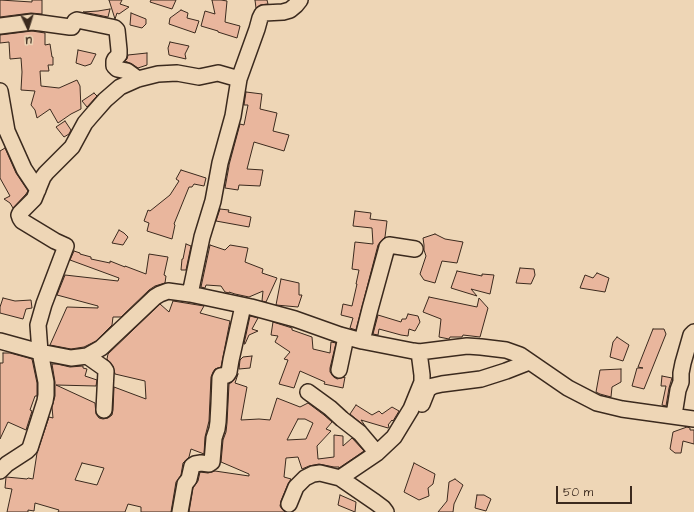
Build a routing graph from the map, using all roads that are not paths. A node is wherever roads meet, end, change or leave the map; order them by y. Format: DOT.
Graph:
graph roads {
  1 [pos="300,0"];
  2 [pos="0,26"];
  3 [pos="138,79"];
  4 [pos="239,80"];
  5 [pos="0,91"];
  6 [pos="38,190"];
  7 [pos="415,249"];
  8 [pos="190,294"];
  9 [pos="243,306"];
  10 [pos="694,332"];
  11 [pos="346,337"];
  12 [pos="0,341"];
  13 [pos="362,341"];
  14 [pos="40,352"];
  15 [pos="419,352"];
  16 [pos="87,356"];
  17 [pos="529,362"];
  18 [pos="339,370"];
  19 [pos="308,392"];
  20 [pos="104,410"];
  21 [pos="674,415"];
  22 [pos="694,418"];
  23 [pos="403,437"];
  24 [pos="377,453"];
  25 [pos="0,471"];
  26 [pos="340,478"];
  27 [pos="289,504"];
  28 [pos="180,512"];
  29 [pos="386,512"];
  1 -- 4 [label="street"];
  2 -- 3 [label="street"];
  3 -- 4 [label="street"];
  3 -- 6 [label="street"];
  4 -- 8 [label="street"];
  5 -- 6 [label="street"];
  6 -- 14 [label="street"];
  7 -- 13 [label="street"];
  8 -- 9 [label="street"];
  8 -- 16 [label="street"];
  9 -- 11 [label="street"];
  9 -- 28 [label="street"];
  10 -- 21 [label="street"];
  11 -- 13 [label="street"];
  11 -- 18 [label="street"];
  12 -- 14 [label="street"];
  13 -- 15 [label="street"];
  14 -- 16 [label="street"];
  14 -- 25 [label="street"];
  15 -- 17 [label="street"];
  15 -- 24 [label="street"];
  16 -- 20 [label="street"];
  17 -- 21 [label="street"];
  17 -- 23 [label="street"];
  19 -- 24 [label="street"];
  21 -- 22 [label="street"];
  24 -- 26 [label="street"];
  26 -- 27 [label="street"];
  26 -- 29 [label="street"];
}
